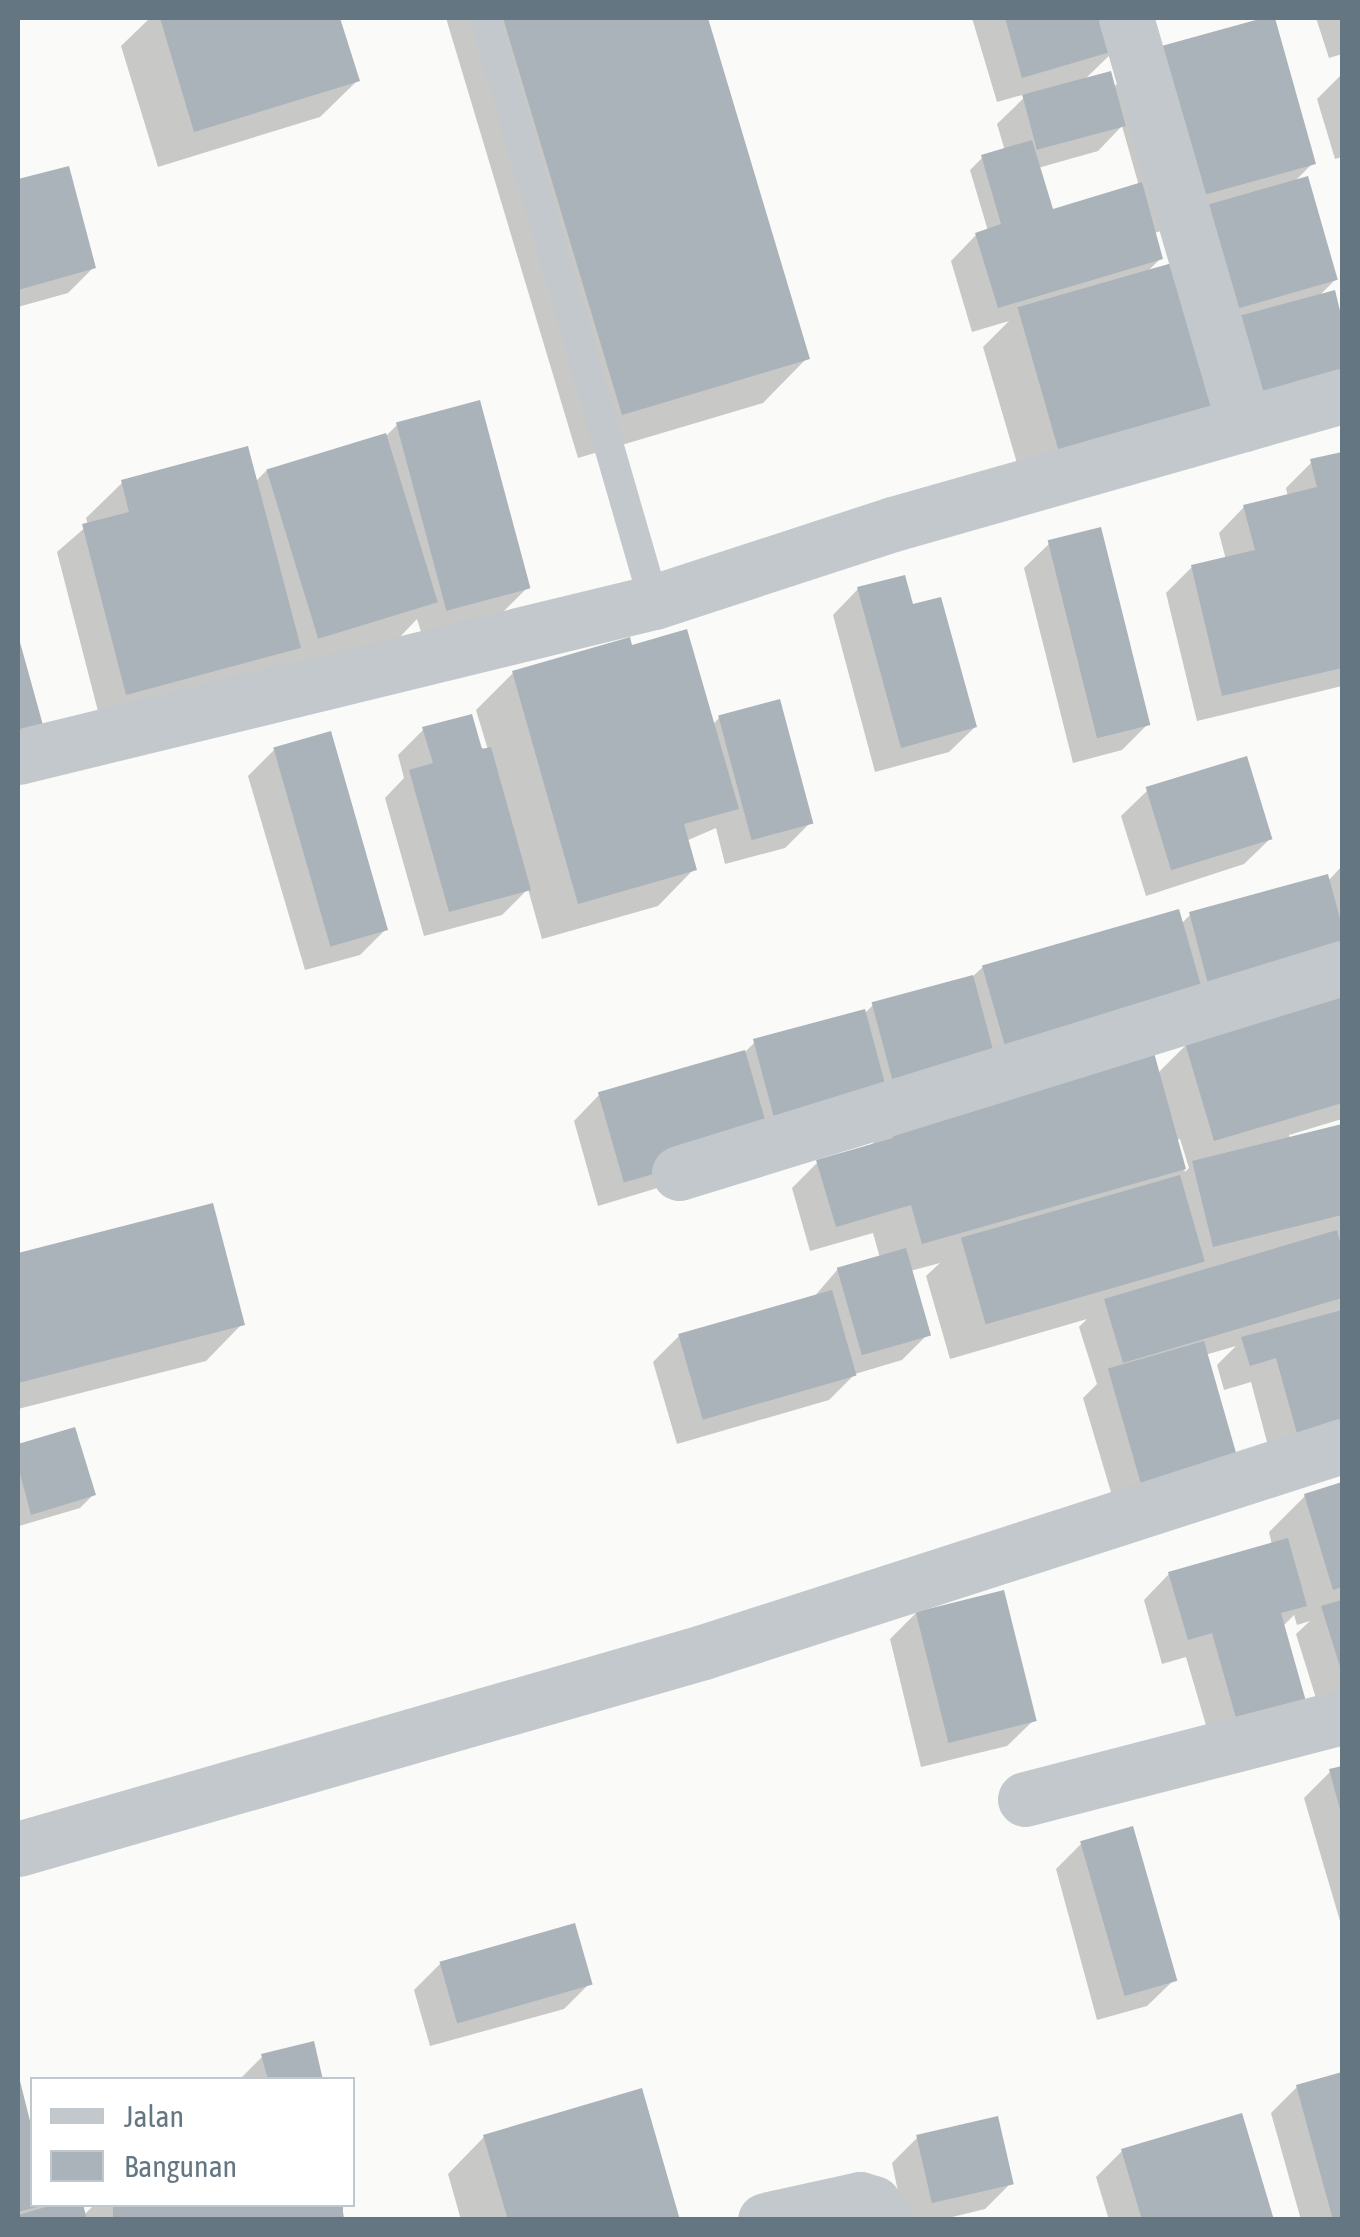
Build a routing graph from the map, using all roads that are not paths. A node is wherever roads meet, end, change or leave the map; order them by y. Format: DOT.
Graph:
graph roads {
  1 [pos="485,18"];
  2 [pos="1126,18"];
  3 [pos="1342,396"];
  4 [pos="1244,424"];
  5 [pos="654,602"];
  6 [pos="18,757"];
  7 [pos="1342,968"];
  8 [pos="680,1173"];
  9 [pos="1342,1446"];
  10 [pos="1342,1717"];
  11 [pos="1025,1799"];
  12 [pos="18,1849"];
  13 [pos="765,2220"];
  14 [pos="887,2220"];
  1 -- 5 [label="lane"];
  2 -- 4 [label="street"];
  3 -- 4 [label="street"];
  4 -- 5 [label="street"];
  5 -- 6 [label="street"];
  7 -- 8 [label="street"];
  9 -- 12 [label="street"];
  10 -- 11 [label="street"];
  13 -- 14 [label="street"];
}
